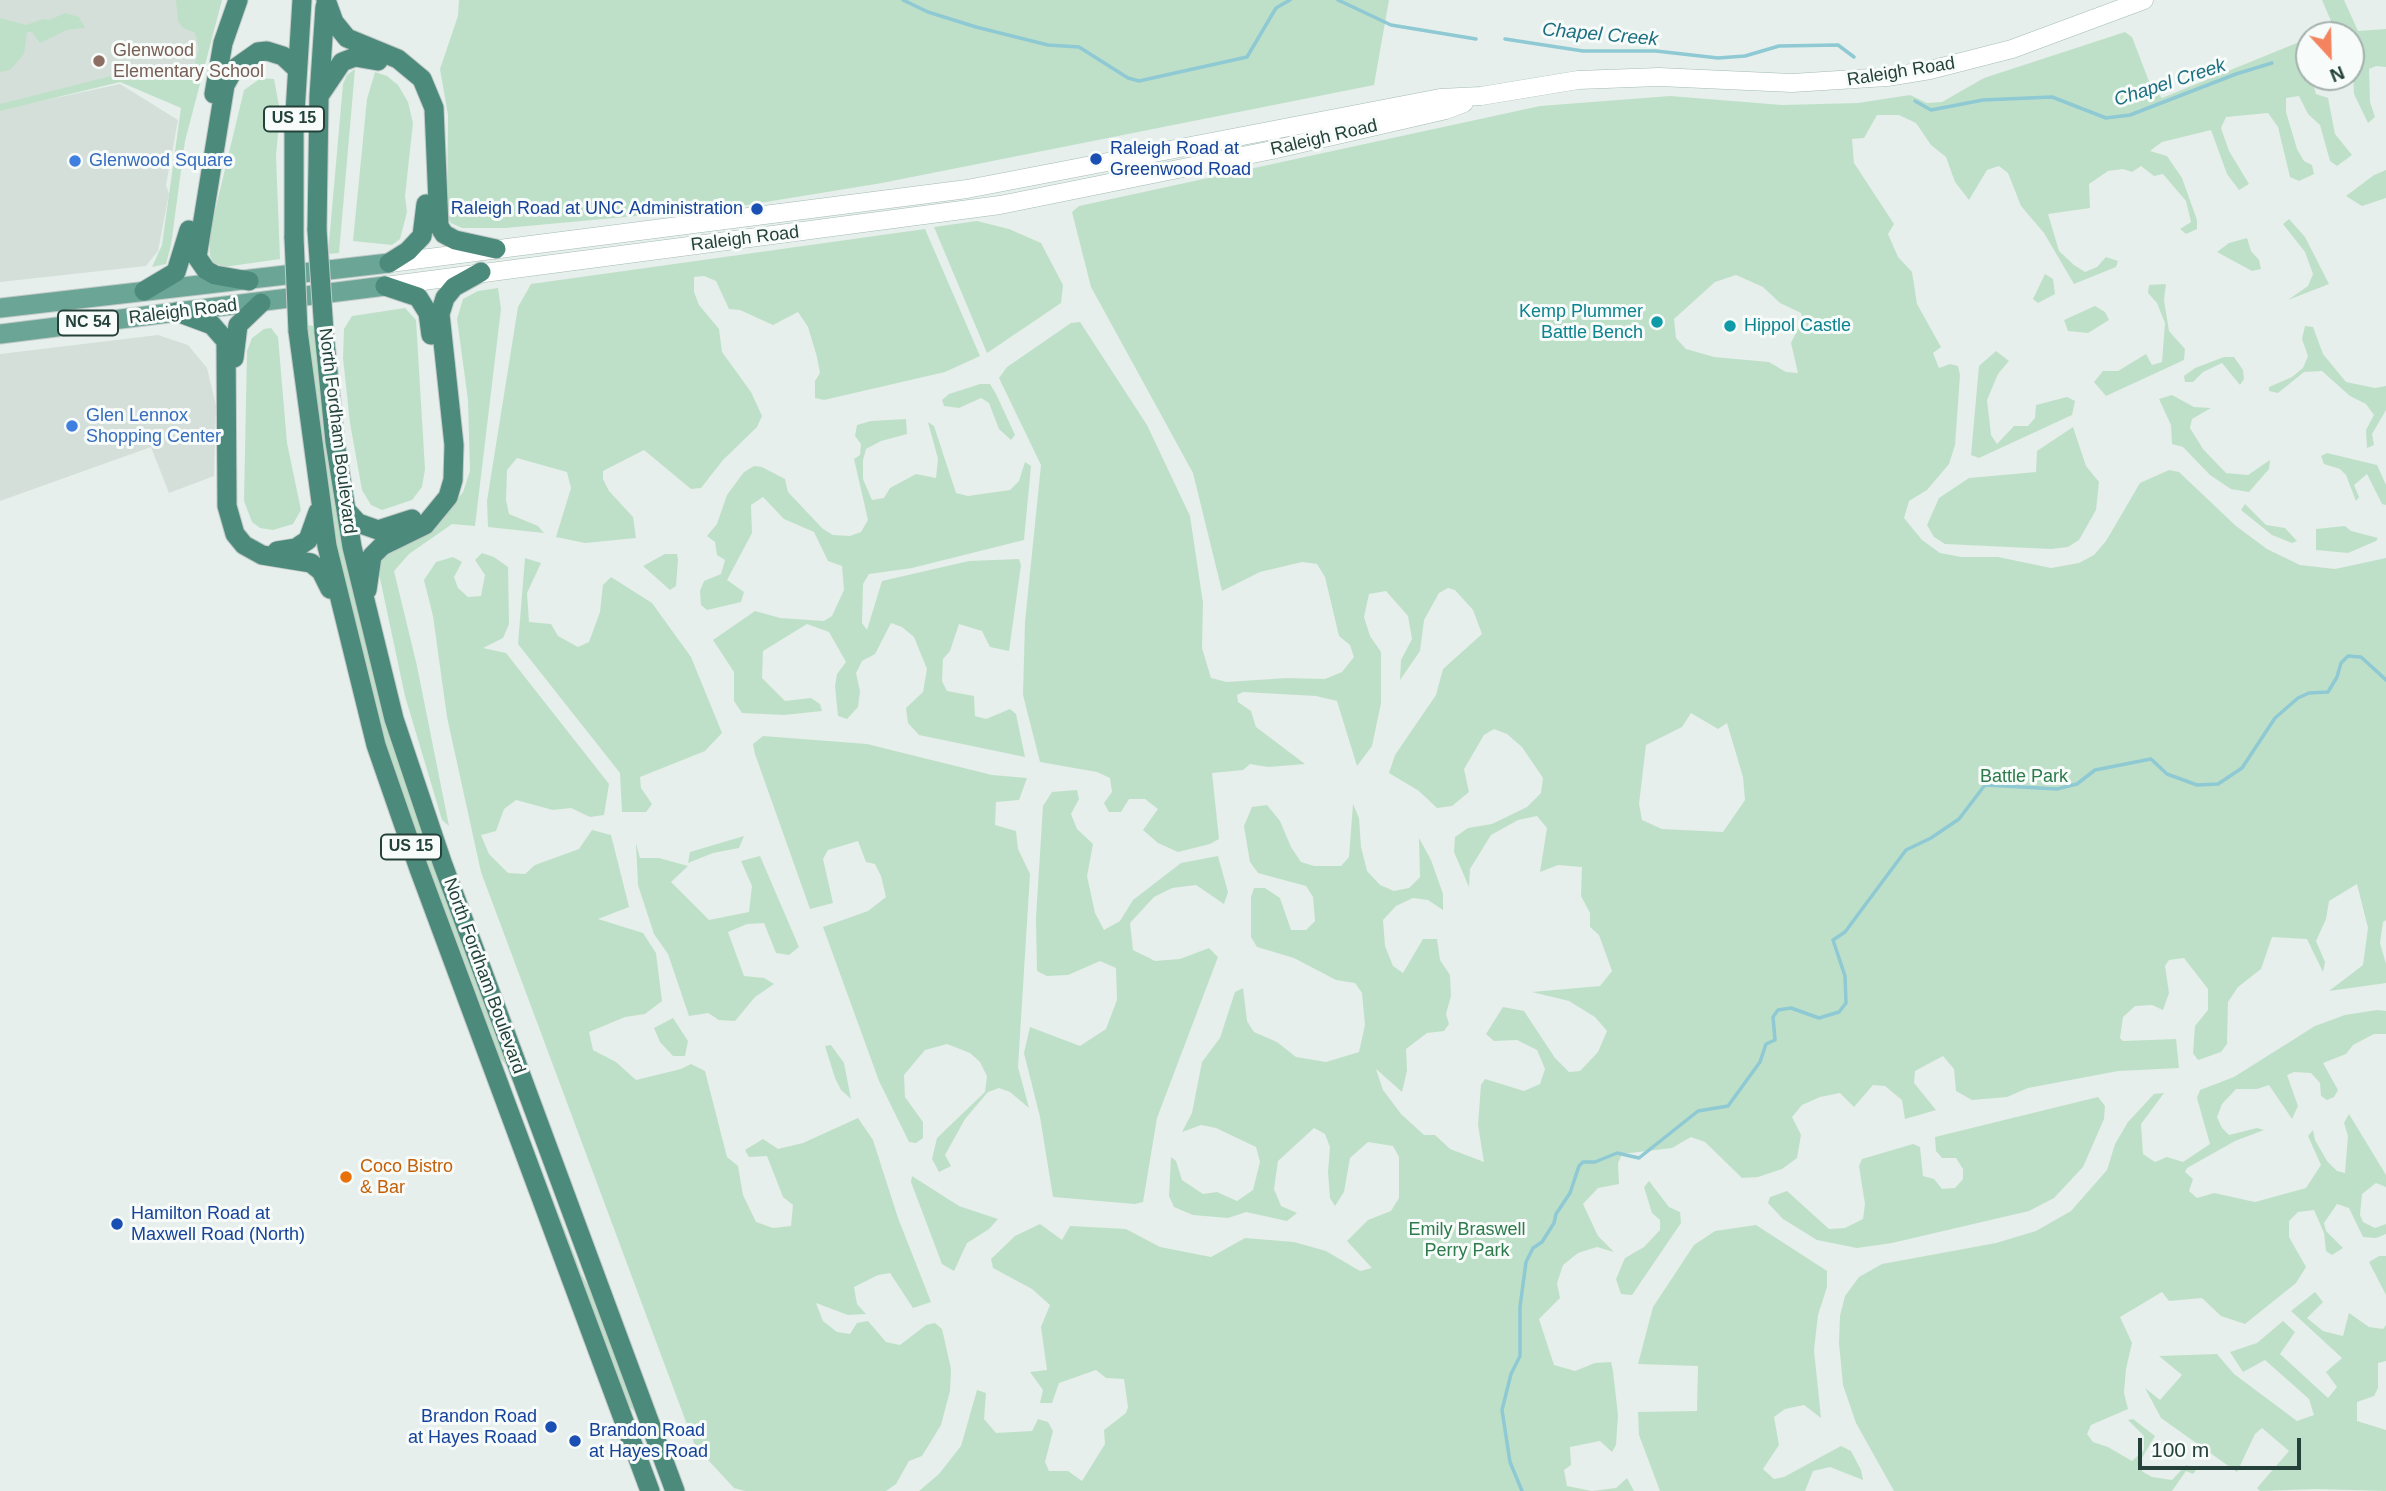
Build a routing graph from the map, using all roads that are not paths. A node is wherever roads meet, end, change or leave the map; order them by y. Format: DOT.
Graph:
graph roads {
  1 [pos="238,0"];
  2 [pos="302,0"];
  3 [pos="326,0"];
  4 [pos="2144,0"];
  5 [pos="297,69"];
  6 [pos="319,96"];
  7 [pos="1481,96"];
  8 [pos="496,249"];
  9 [pos="389,262"];
  10 [pos="481,272"];
  11 [pos="249,281"];
  12 [pos="385,286"];
  13 [pos="144,291"];
  14 [pos="261,303"];
  15 [pos="0,308"];
  16 [pos="177,312"];
  17 [pos="148,316"];
  18 [pos="0,334"];
  19 [pos="320,504"];
  20 [pos="346,510"];
  21 [pos="363,601"];
  22 [pos="344,622"];
  23 [pos="492,1067"];
  24 [pos="558,1175"];
  25 [pos="619,1410"];
  26 [pos="650,1491"];
  27 [pos="666,1491"];
  28 [pos="675,1491"];
  1 -- 13 [label="highway, NC 54"];
  2 -- 5 [label="highway, US 15"];
  3 -- 6 [label="highway, US 15"];
  3 -- 8 [label="highway"];
  4 -- 7 [label="main road, Raleigh Road"];
  5 -- 11 [label="highway"];
  5 -- 19 [label="highway, North Fordham Boulevard / US 15, bridge"];
  6 -- 9 [label="highway"];
  6 -- 20 [label="highway, North Fordham Boulevard / US 15, bridge"];
  7 -- 8 [label="main road, Raleigh Road"];
  7 -- 10 [label="main road, Raleigh Road"];
  8 -- 9 [label="main road, Raleigh Road"];
  9 -- 11 [label="main road, Raleigh Road"];
  10 -- 12 [label="main road, Raleigh Road"];
  10 -- 21 [label="highway"];
  11 -- 13 [label="main road, Raleigh Road"];
  11 -- 17 [label="main road"];
  12 -- 14 [label="main road, Raleigh Road / NC 54"];
  12 -- 20 [label="highway, NC 54"];
  13 -- 15 [label="main road, Raleigh Road / NC 54"];
  14 -- 16 [label="main road, Raleigh Road / NC 54"];
  14 -- 19 [label="highway"];
  16 -- 17 [label="main road, Raleigh Road / NC 54"];
  16 -- 22 [label="highway"];
  17 -- 18 [label="main road, Raleigh Road / NC 54"];
  19 -- 22 [label="highway, North Fordham Boulevard / US 15"];
  20 -- 21 [label="highway, North Fordham Boulevard / US 15"];
  21 -- 24 [label="highway, North Fordham Boulevard / US 15"];
  22 -- 23 [label="highway, North Fordham Boulevard / US 15"];
  23 -- 24 [label="highway"];
  23 -- 25 [label="highway, North Fordham Boulevard / US 15"];
  24 -- 28 [label="highway, North Fordham Boulevard / US 15"];
  25 -- 26 [label="highway, North Fordham Boulevard / US 15"];
  25 -- 27 [label="highway"];
}
